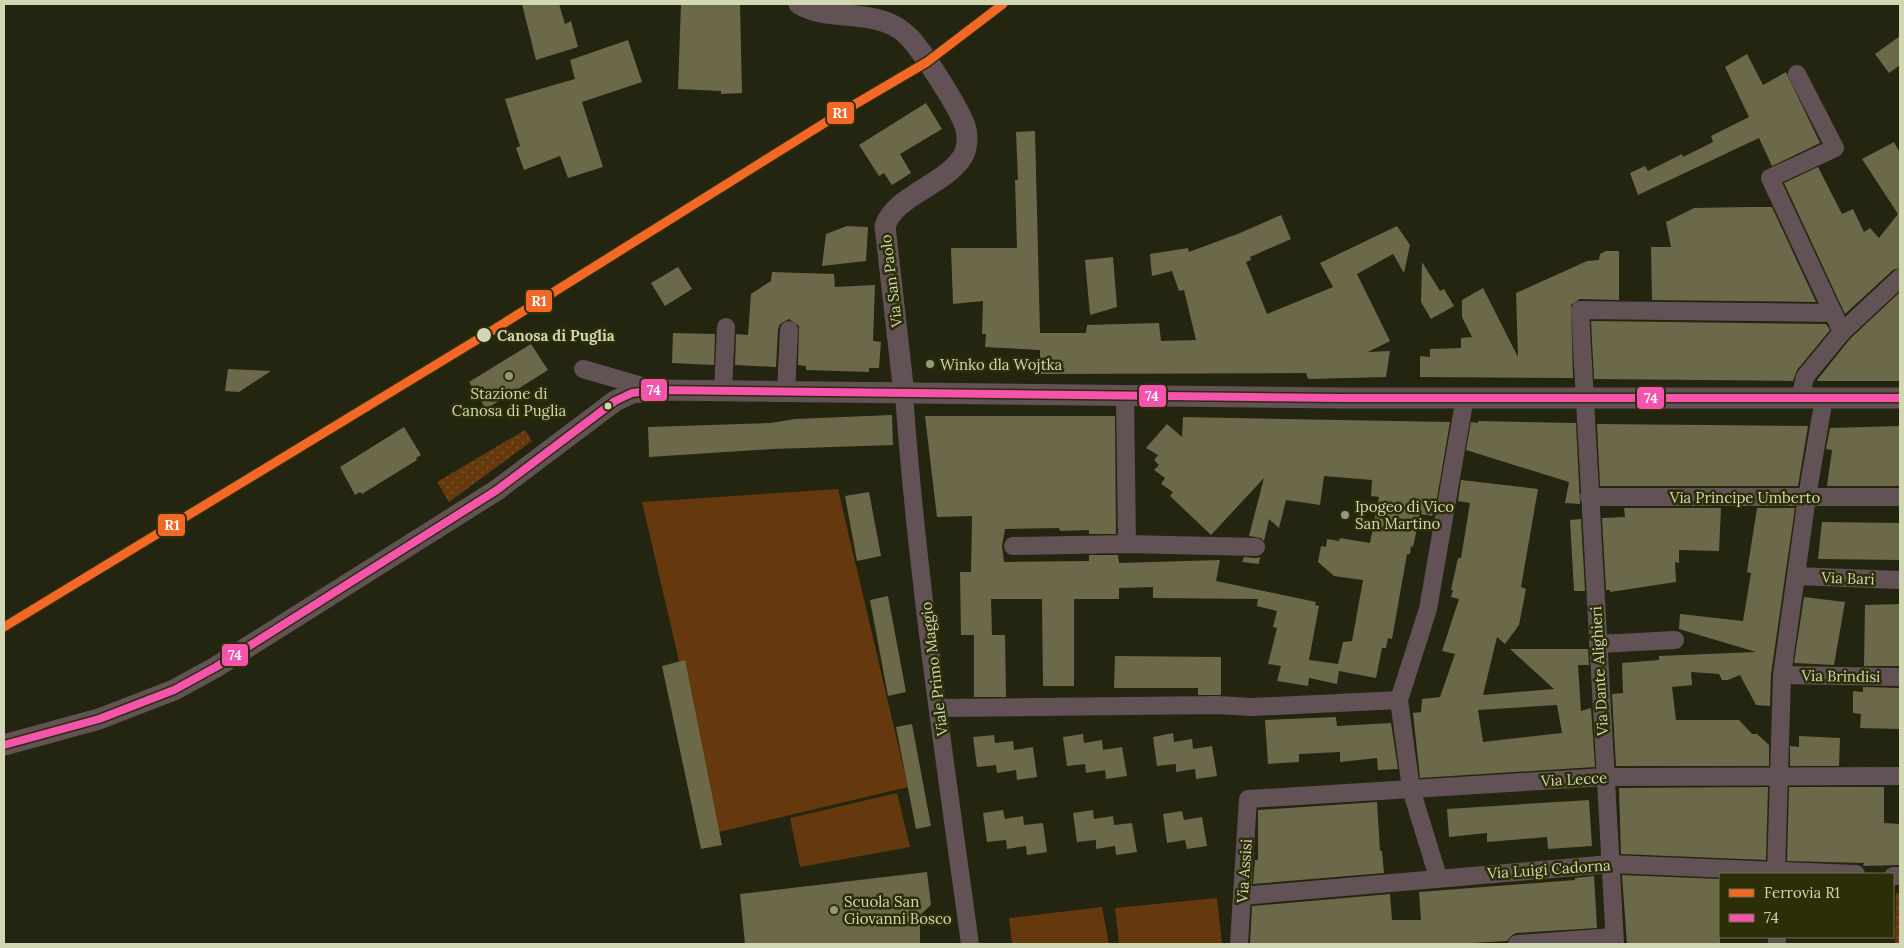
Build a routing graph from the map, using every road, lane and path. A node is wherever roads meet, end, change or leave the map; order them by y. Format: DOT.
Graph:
graph roads {
  1 [pos="799,4"];
  2 [pos="1798,74"];
  3 [pos="1900,278"];
  4 [pos="1833,313"];
  5 [pos="726,327"];
  6 [pos="789,330"];
  7 [pos="1842,332"];
  8 [pos="583,369"];
  9 [pos="657,390"];
  10 [pos="723,391"];
  11 [pos="786,392"];
  12 [pos="904,394"];
  13 [pos="1125,395"];
  14 [pos="1465,397"];
  15 [pos="1584,398"];
  16 [pos="1824,398"];
  17 [pos="1900,398"];
  18 [pos="1800,399"];
  19 [pos="1589,497"];
  20 [pos="1807,497"];
  21 [pos="1900,497"];
  22 [pos="1128,544"];
  23 [pos="1013,546"];
  24 [pos="1256,547"];
  25 [pos="1796,576"];
  26 [pos="1900,580"];
  27 [pos="1675,640"];
  28 [pos="1598,644"];
  29 [pos="1782,675"];
  30 [pos="1900,677"];
  31 [pos="1399,700"];
  32 [pos="938,708"];
  33 [pos="4,745"];
  34 [pos="1778,776"];
  35 [pos="1900,776"];
  36 [pos="1605,777"];
  37 [pos="1411,789"];
  38 [pos="1248,799"];
  39 [pos="1610,864"];
  40 [pos="1776,872"];
  41 [pos="1816,873"];
  42 [pos="1438,877"];
  43 [pos="1242,896"];
  44 [pos="1615,941"];
  45 [pos="970,944"];
  46 [pos="1239,944"];
  47 [pos="1517,944"];
  1 -- 12 [label="street, Via San Paolo"];
  2 -- 4 [label="street"];
  3 -- 7 [label="street"];
  4 -- 7 [label="street"];
  4 -- 15 [label="street, Via Dante Alighieri"];
  5 -- 10 [label="street"];
  6 -- 11 [label="street"];
  7 -- 18 [label="street"];
  8 -- 9 [label="street"];
  9 -- 10 [label="street"];
  9 -- 33 [label="street"];
  10 -- 11 [label="street"];
  11 -- 12 [label="street"];
  12 -- 13 [label="street"];
  12 -- 32 [label="street, Viale Primo Maggio"];
  13 -- 14 [label="street"];
  13 -- 22 [label="street"];
  14 -- 15 [label="street"];
  14 -- 31 [label="street"];
  15 -- 18 [label="street"];
  15 -- 19 [label="street, Via Dante Alighieri"];
  16 -- 17 [label="street"];
  16 -- 18 [label="street"];
  16 -- 20 [label="street"];
  19 -- 20 [label="street, Via Principe Umberto"];
  19 -- 28 [label="street, Via Dante Alighieri"];
  20 -- 21 [label="street, Via Principe Umberto"];
  20 -- 25 [label="street"];
  22 -- 23 [label="street"];
  22 -- 24 [label="street"];
  25 -- 26 [label="street, Via Bari"];
  25 -- 29 [label="street"];
  27 -- 28 [label="street"];
  28 -- 36 [label="street, Via Dante Alighieri"];
  29 -- 30 [label="street, Via Brindisi"];
  29 -- 34 [label="street"];
  31 -- 32 [label="street"];
  31 -- 37 [label="street"];
  32 -- 45 [label="street, Viale Primo Maggio"];
  34 -- 35 [label="street, Via Lecce"];
  34 -- 36 [label="street, Via Lecce"];
  34 -- 40 [label="street"];
  36 -- 37 [label="street, Via Lecce"];
  36 -- 39 [label="street, Via Dante Alighieri"];
  37 -- 38 [label="street, Via Lecce"];
  37 -- 42 [label="street"];
  38 -- 43 [label="street, Via Assisi"];
  39 -- 40 [label="street, Via Luigi Cadorna"];
  39 -- 42 [label="street, Via Luigi Cadorna"];
  39 -- 44 [label="street, Via Dante Alighieri"];
  40 -- 41 [label="street, Via Luigi Cadorna"];
  42 -- 43 [label="street, Via Luigi Cadorna"];
  43 -- 46 [label="street, Via Assisi"];
  44 -- 47 [label="street"];
}
